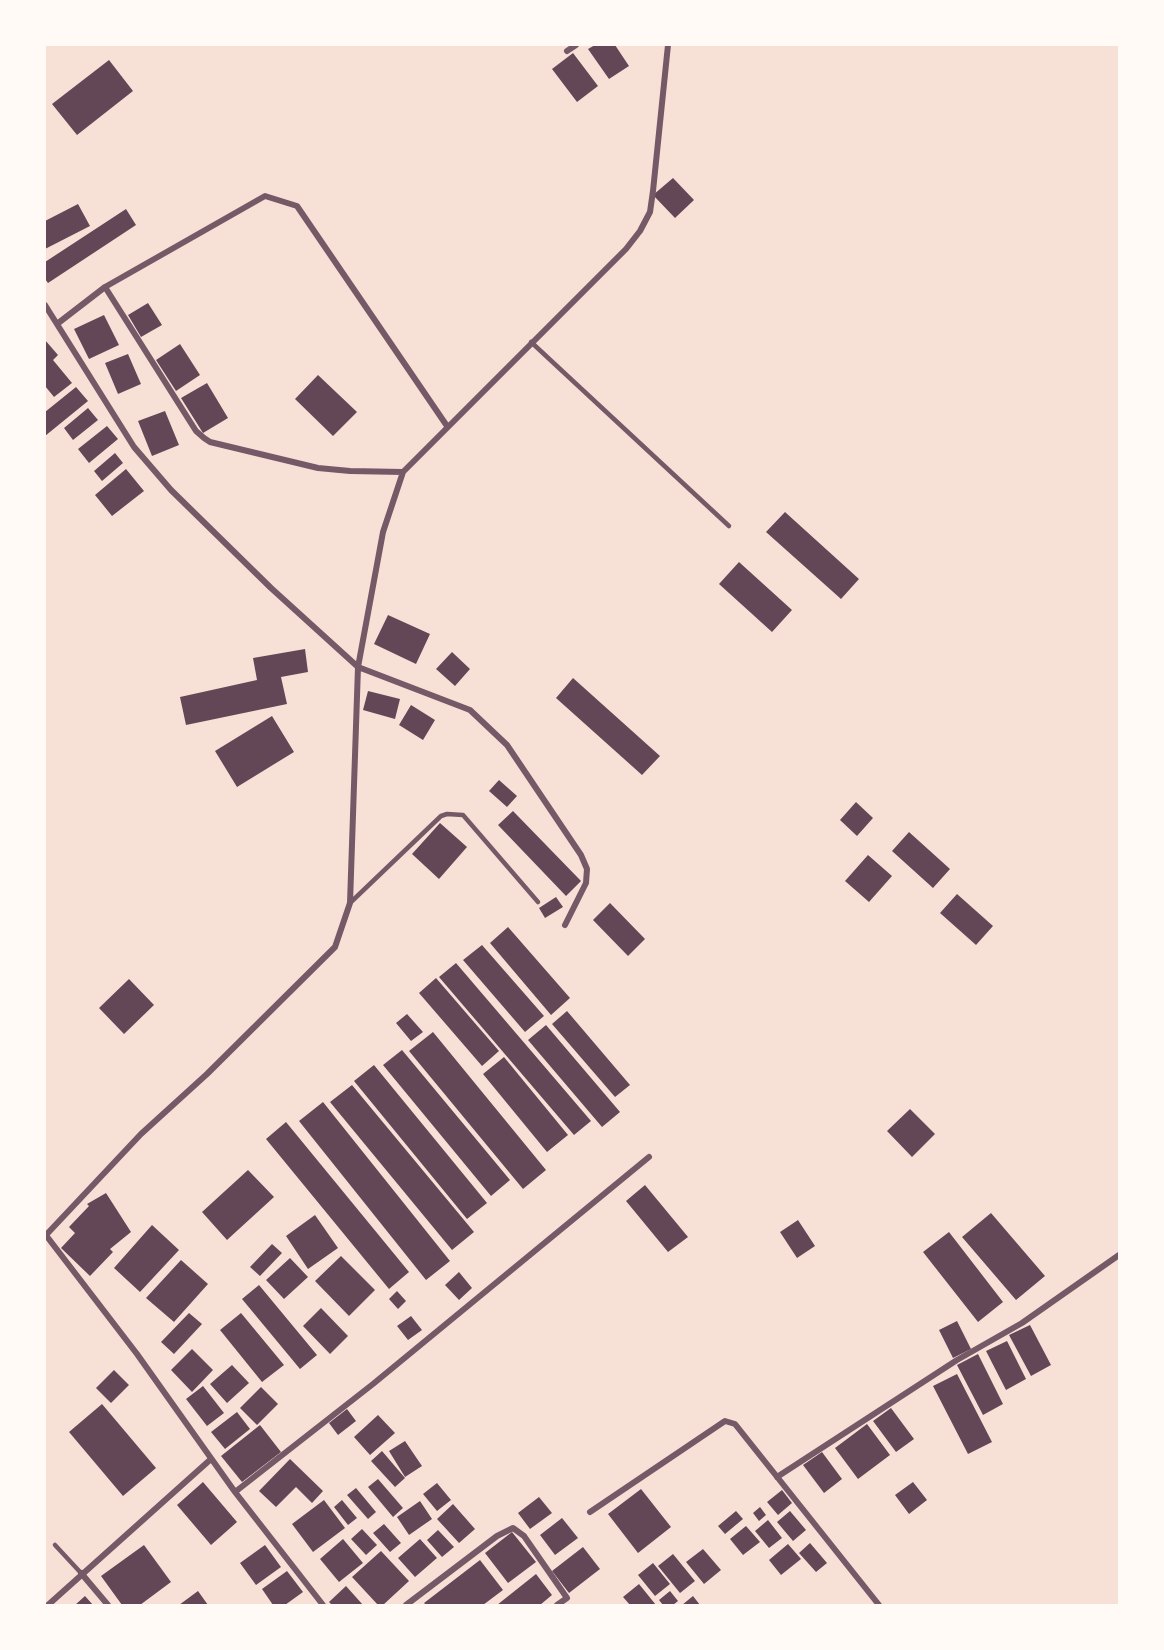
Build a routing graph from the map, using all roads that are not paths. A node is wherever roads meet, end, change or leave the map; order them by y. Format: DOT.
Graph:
graph roads {
  1 [pos="576,45"];
  2 [pos="668,45"];
  3 [pos="567,51"];
  4 [pos="105,286"];
  5 [pos="45,305"];
  6 [pos="57,324"];
  7 [pos="531,342"];
  8 [pos="447,426"];
  9 [pos="403,472"];
  10 [pos="729,526"];
  11 [pos="358,667"];
  12 [pos="538,902"];
  13 [pos="350,903"];
  14 [pos="565,925"];
  15 [pos="649,1157"];
  16 [pos="46,1235"];
  17 [pos="1119,1255"];
  18 [pos="211,1459"];
  19 [pos="777,1477"];
  20 [pos="235,1492"];
  21 [pos="590,1512"];
  22 [pos="55,1545"];
  23 [pos="81,1574"];
  24 [pos="48,1605"];
  25 [pos="108,1605"];
  26 [pos="323,1605"];
  27 [pos="406,1605"];
  28 [pos="557,1605"];
  29 [pos="879,1605"];
  1 -- 3 [label="street"];
  2 -- 7 [label="street"];
  4 -- 6 [label="street"];
  4 -- 8 [label="street"];
  4 -- 9 [label="street"];
  5 -- 6 [label="street"];
  6 -- 11 [label="street"];
  7 -- 8 [label="street"];
  7 -- 10 [label="lane"];
  8 -- 9 [label="street"];
  9 -- 11 [label="street"];
  11 -- 13 [label="street"];
  11 -- 14 [label="street"];
  12 -- 13 [label="lane"];
  13 -- 16 [label="street"];
  15 -- 20 [label="street"];
  16 -- 18 [label="street"];
  17 -- 19 [label="street"];
  18 -- 20 [label="street"];
  18 -- 23 [label="street"];
  19 -- 21 [label="street"];
  19 -- 29 [label="street"];
  20 -- 26 [label="street"];
  22 -- 23 [label="lane"];
  23 -- 24 [label="street"];
  23 -- 25 [label="street"];
  27 -- 28 [label="street"];
}
